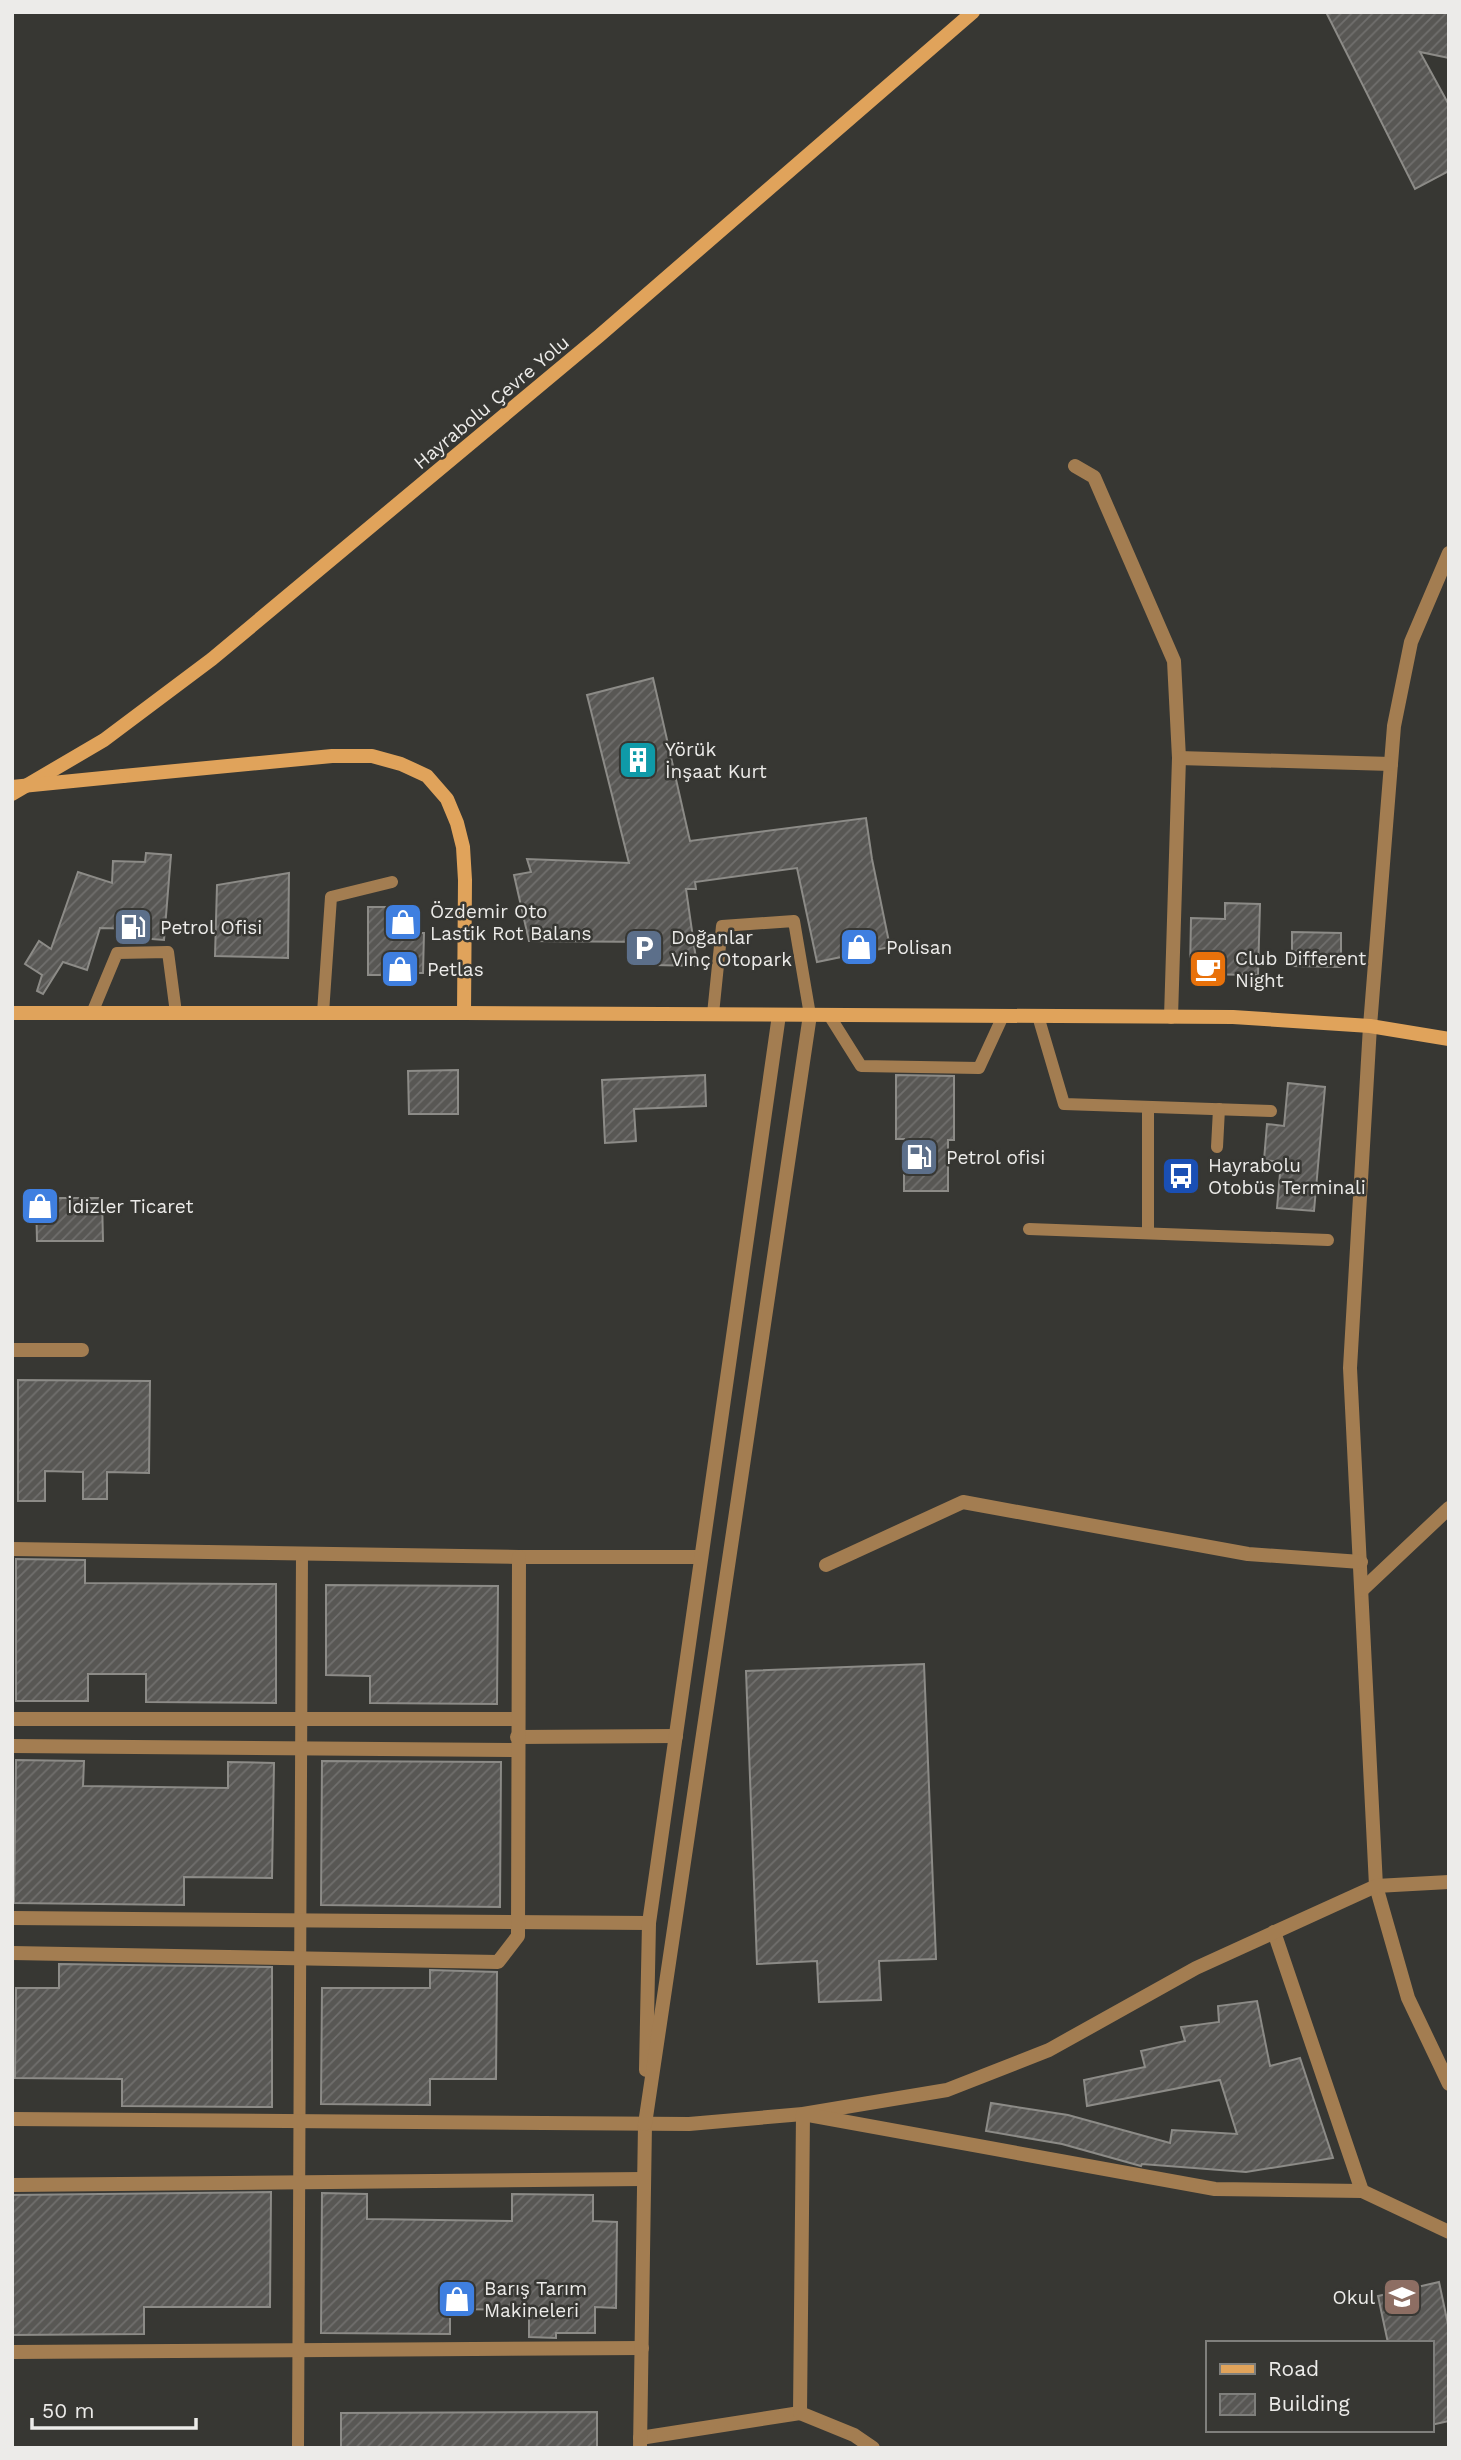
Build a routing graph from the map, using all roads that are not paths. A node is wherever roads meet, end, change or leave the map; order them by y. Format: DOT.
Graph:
graph roads {
  1 [pos="973,12"];
  2 [pos="1075,466"];
  3 [pos="1449,553"];
  4 [pos="1180,758"];
  5 [pos="1391,764"];
  6 [pos="12,787"];
  7 [pos="12,794"];
  8 [pos="392,882"];
  9 [pos="12,1013"];
  10 [pos="92,1013"];
  11 [pos="176,1013"];
  12 [pos="323,1013"];
  13 [pos="464,1013"];
  14 [pos="713,1014"];
  15 [pos="779,1015"];
  16 [pos="810,1015"];
  17 [pos="829,1015"];
  18 [pos="1003,1016"];
  19 [pos="1038,1016"];
  20 [pos="1171,1017"];
  21 [pos="1370,1026"];
  22 [pos="1449,1039"];
  23 [pos="1148,1107"];
  24 [pos="1219,1109"];
  25 [pos="1271,1111"];
  26 [pos="1217,1147"];
  27 [pos="1029,1229"];
  28 [pos="1148,1233"];
  29 [pos="1328,1240"];
  30 [pos="12,1350"];
  31 [pos="82,1350"];
  32 [pos="1449,1508"];
  33 [pos="12,1549"];
  34 [pos="302,1553"];
  35 [pos="519,1557"];
  36 [pos="701,1557"];
  37 [pos="1361,1562"];
  38 [pos="825,1565"];
  39 [pos="1362,1590"];
  40 [pos="12,1719"];
  41 [pos="301,1719"];
  42 [pos="517,1719"];
  43 [pos="676,1736"];
  44 [pos="517,1743"];
  45 [pos="12,1746"];
  46 [pos="301,1749"];
  47 [pos="1449,1882"];
  48 [pos="1376,1886"];
  49 [pos="12,1918"];
  50 [pos="300,1920"];
  51 [pos="517,1922"];
  52 [pos="649,1923"];
  53 [pos="1274,1932"];
  54 [pos="12,1954"];
  55 [pos="300,1959"];
  56 [pos="1449,2084"];
  57 [pos="803,2114"];
  58 [pos="12,2119"];
  59 [pos="299,2121"];
  60 [pos="645,2123"];
  61 [pos="644,2179"];
  62 [pos="299,2184"];
  63 [pos="12,2185"];
  64 [pos="1362,2191"];
  65 [pos="1449,2231"];
  66 [pos="642,2348"];
  67 [pos="298,2350"];
  68 [pos="12,2352"];
  69 [pos="800,2413"];
  70 [pos="640,2443"];
  71 [pos="298,2448"];
  72 [pos="873,2448"];
  1 -- 7 [label="main road, Hayrabolu Çevre Yolu"];
  2 -- 4 [label="street"];
  3 -- 5 [label="street"];
  4 -- 5 [label="street"];
  4 -- 20 [label="street"];
  5 -- 21 [label="street"];
  6 -- 13 [label="main road, bridge"];
  8 -- 12 [label="lane"];
  9 -- 10 [label="main road"];
  10 -- 11 [label="main road"];
  10 -- 11 [label="lane"];
  11 -- 12 [label="main road"];
  12 -- 13 [label="main road"];
  13 -- 14 [label="main road"];
  14 -- 15 [label="main road"];
  14 -- 16 [label="lane"];
  15 -- 16 [label="main road"];
  15 -- 36 [label="street"];
  16 -- 17 [label="main road"];
  16 -- 60 [label="street"];
  17 -- 18 [label="main road"];
  17 -- 18 [label="lane"];
  18 -- 19 [label="main road"];
  19 -- 20 [label="main road"];
  19 -- 23 [label="lane"];
  20 -- 21 [label="main road"];
  21 -- 22 [label="main road"];
  21 -- 37 [label="street"];
  23 -- 24 [label="lane"];
  23 -- 28 [label="lane"];
  24 -- 25 [label="lane"];
  24 -- 26 [label="lane"];
  27 -- 28 [label="lane"];
  28 -- 29 [label="lane"];
  30 -- 31 [label="street"];
  32 -- 39 [label="street"];
  33 -- 34 [label="street"];
  34 -- 35 [label="street"];
  34 -- 41 [label="lane"];
  35 -- 36 [label="street"];
  35 -- 42 [label="street"];
  36 -- 43 [label="street"];
  37 -- 38 [label="street"];
  37 -- 39 [label="street"];
  39 -- 48 [label="street"];
  40 -- 41 [label="street"];
  41 -- 42 [label="street"];
  41 -- 46 [label="lane"];
  42 -- 44 [label="street"];
  43 -- 44 [label="street"];
  43 -- 52 [label="street"];
  44 -- 46 [label="street"];
  44 -- 51 [label="street"];
  45 -- 46 [label="street"];
  46 -- 50 [label="lane"];
  47 -- 48 [label="street"];
  48 -- 53 [label="street"];
  48 -- 56 [label="street"];
  49 -- 50 [label="street"];
  50 -- 51 [label="street"];
  50 -- 55 [label="lane"];
  51 -- 52 [label="street"];
  51 -- 55 [label="street"];
  52 -- 60 [label="street"];
  53 -- 57 [label="street"];
  53 -- 64 [label="street"];
  54 -- 55 [label="street"];
  55 -- 59 [label="lane"];
  57 -- 60 [label="street"];
  57 -- 64 [label="street"];
  57 -- 69 [label="street"];
  58 -- 59 [label="street"];
  59 -- 60 [label="street"];
  59 -- 62 [label="lane"];
  60 -- 61 [label="street"];
  61 -- 62 [label="street"];
  61 -- 66 [label="street"];
  62 -- 63 [label="street"];
  62 -- 67 [label="lane"];
  64 -- 65 [label="street"];
  66 -- 67 [label="street"];
  66 -- 70 [label="street"];
  67 -- 68 [label="street"];
  67 -- 71 [label="lane"];
  69 -- 70 [label="street"];
  69 -- 72 [label="street"];
}
